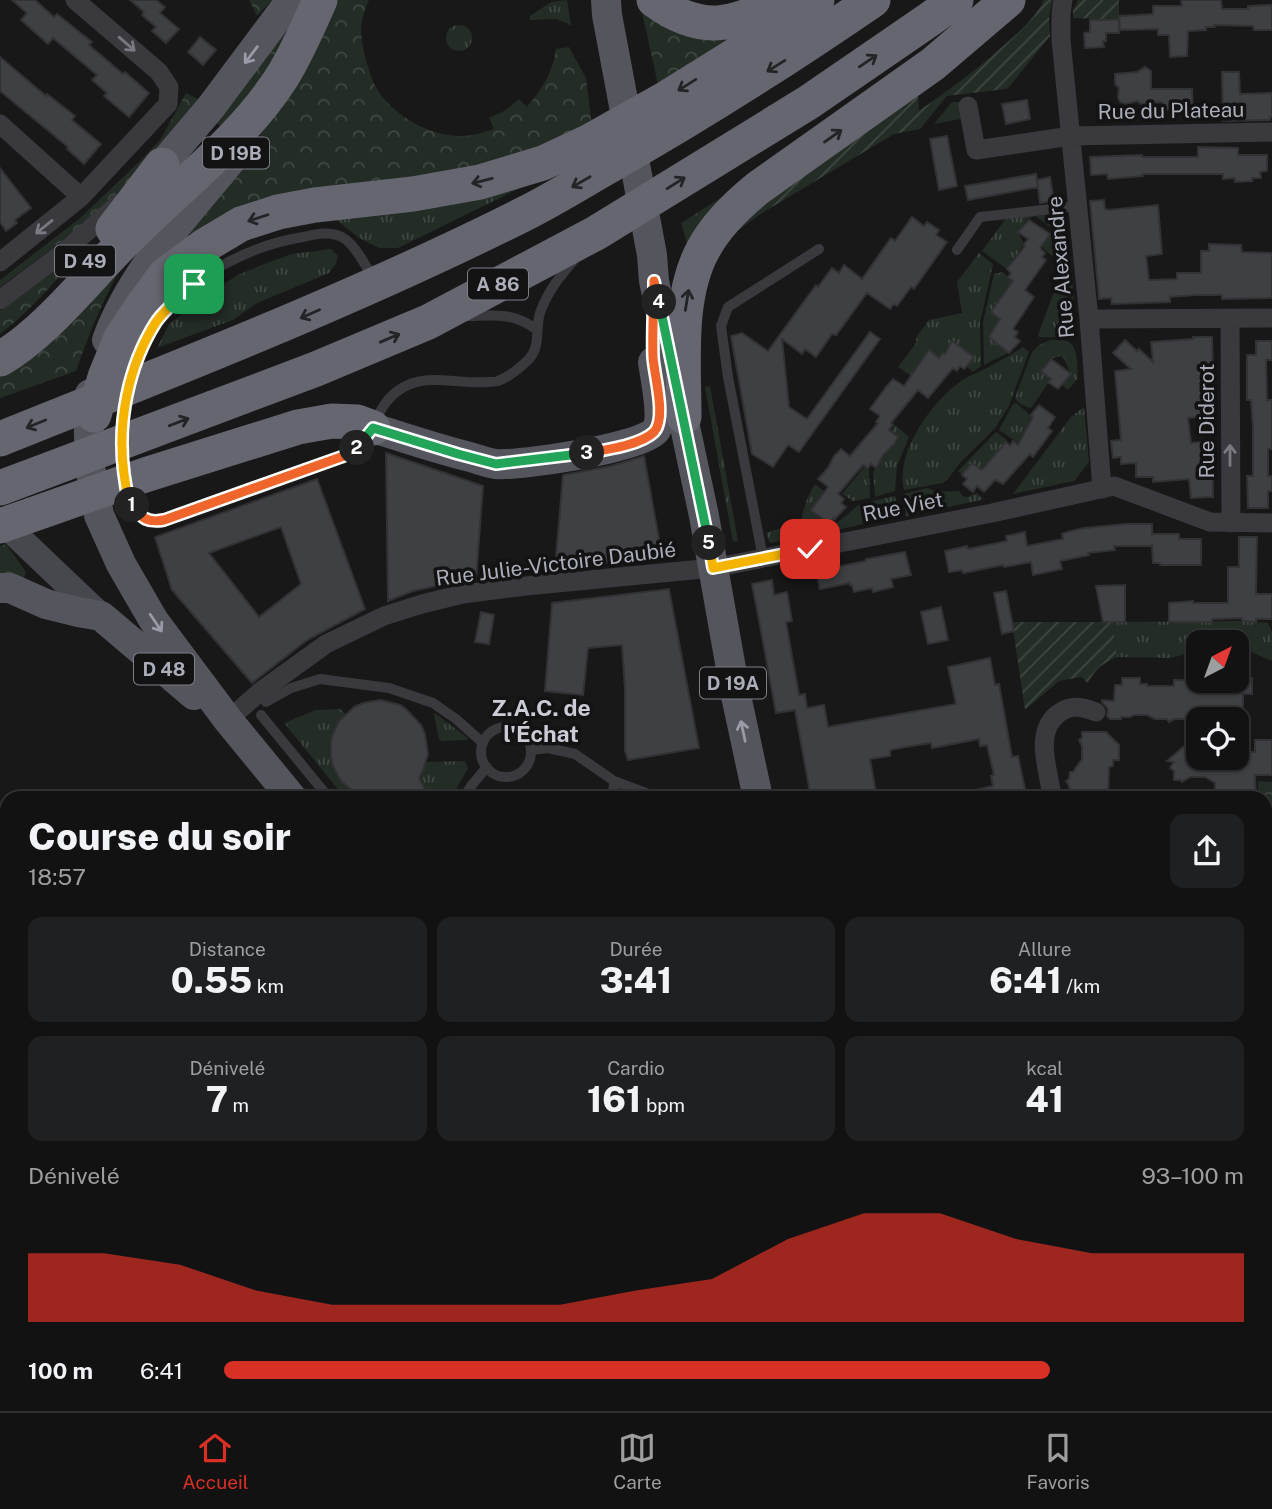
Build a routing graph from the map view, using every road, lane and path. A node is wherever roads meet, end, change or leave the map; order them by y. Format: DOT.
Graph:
graph roads {
  1 [pos="75,0"];
  2 [pos="291,0"];
  3 [pos="320,0"];
  4 [pos="331,0"];
  5 [pos="654,0"];
  6 [pos="782,0"];
  7 [pos="817,0"];
  8 [pos="873,0"];
  9 [pos="956,0"];
  10 [pos="1008,0"];
  11 [pos="1063,0"];
  12 [pos="605,10"];
  13 [pos="968,106"];
  14 [pos="0,124"];
  15 [pos="1272,132"];
  16 [pos="1071,136"];
  17 [pos="163,165"];
  18 [pos="81,197"];
  19 [pos="1078,206"];
  20 [pos="596,233"];
  21 [pos="819,249"];
  22 [pos="957,250"];
  23 [pos="0,262"];
  24 [pos="653,268"];
  25 [pos="377,285"];
  26 [pos="0,300"];
  27 [pos="134,302"];
  28 [pos="1230,318"];
  29 [pos="1272,318"];
  30 [pos="1089,319"];
  31 [pos="428,321"];
  32 [pos="537,330"];
  33 [pos="0,352"];
  34 [pos="0,359"];
  35 [pos="684,417"];
  36 [pos="373,428"];
  37 [pos="90,430"];
  38 [pos="0,439"];
  39 [pos="0,488"];
  40 [pos="1102,489"];
  41 [pos="1231,523"];
  42 [pos="1272,523"];
  43 [pos="794,525"];
  44 [pos="6,528"];
  45 [pos="810,549"];
  46 [pos="763,558"];
  47 [pos="713,568"];
  48 [pos="0,588"];
  49 [pos="101,616"];
  50 [pos="267,702"];
  51 [pos="1096,712"];
  52 [pos="261,715"];
  53 [pos="228,720"];
  54 [pos="483,743"];
  55 [pos="531,750"];
  56 [pos="486,768"];
  57 [pos="614,781"];
  58 [pos="286,791"];
  59 [pos="323,791"];
  60 [pos="468,791"];
  61 [pos="613,791"];
  62 [pos="640,791"];
  63 [pos="756,791"];
  64 [pos="1051,791"];
  1 -- 18 [label="street, one-way"];
  2 -- 17 [label="main road, one-way"];
  3 -- 34 [label="highway"];
  4 -- 27 [label="main road, D 19B"];
  5 -- 6 [label="highway"];
  7 -- 27 [label="highway, one-way"];
  8 -- 25 [label="highway, A 86, one-way"];
  20 -- 9 [label="highway, A 86, one-way"];
  35 -- 10 [label="highway, one-way"];
  11 -- 16 [label="street, Rue Alexandre"];
  12 -- 24 [label="main road, D 19A"];
  13 -- 16 [label="street, Rue du Plateau"];
  14 -- 18 [label="street"];
  15 -- 16 [label="street, Rue du Plateau"];
  16 -- 19 [label="street, Rue Alexandre"];
  17 -- 26 [label="street"];
  17 -- 33 [label="highway, D 49"];
  18 -- 23 [label="street, one-way"];
  19 -- 22 [label="lane"];
  19 -- 30 [label="street, Rue Alexandre"];
  20 -- 31 [label="highway, A 86"];
  20 -- 32 [label="lane"];
  21 -- 46 [label="lane"];
  24 -- 35 [label="main road, D 19A"];
  24 -- 36 [label="main road"];
  25 -- 36 [label="lane"];
  25 -- 38 [label="highway, A 86, one-way"];
  27 -- 37 [label="highway"];
  28 -- 29 [label="street"];
  28 -- 30 [label="street"];
  41 -- 28 [label="street, Rue Diderot, one-way"];
  30 -- 40 [label="street, Rue Alexandre"];
  31 -- 32 [label="lane"];
  39 -- 31 [label="highway, A 86, one-way"];
  32 -- 36 [label="lane"];
  35 -- 47 [label="main road, D 19A"];
  36 -- 44 [label="highway"];
  37 -- 53 [label="main road, one-way"];
  40 -- 41 [label="street"];
  40 -- 45 [label="street, Rue Viet"];
  41 -- 42 [label="street"];
  43 -- 45 [label="lane"];
  44 -- 49 [label="street, D 48"];
  45 -- 46 [label="street, Rue Viet"];
  46 -- 47 [label="street, Rue Viet"];
  47 -- 53 [label="street, Rue Julie-Victoire Daubié"];
  63 -- 47 [label="main road, D 19A, one-way"];
  48 -- 49 [label="main road"];
  49 -- 53 [label="main road, D 48"];
  50 -- 54 [label="lane"];
  51 -- 64 [label="street"];
  52 -- 59 [label="lane"];
  53 -- 58 [label="main road"];
  54 -- 55 [label="lane"];
  54 -- 56 [label="lane"];
  55 -- 56 [label="lane"];
  55 -- 57 [label="lane"];
  56 -- 60 [label="lane"];
  57 -- 61 [label="lane"];
  57 -- 62 [label="lane"];
}
